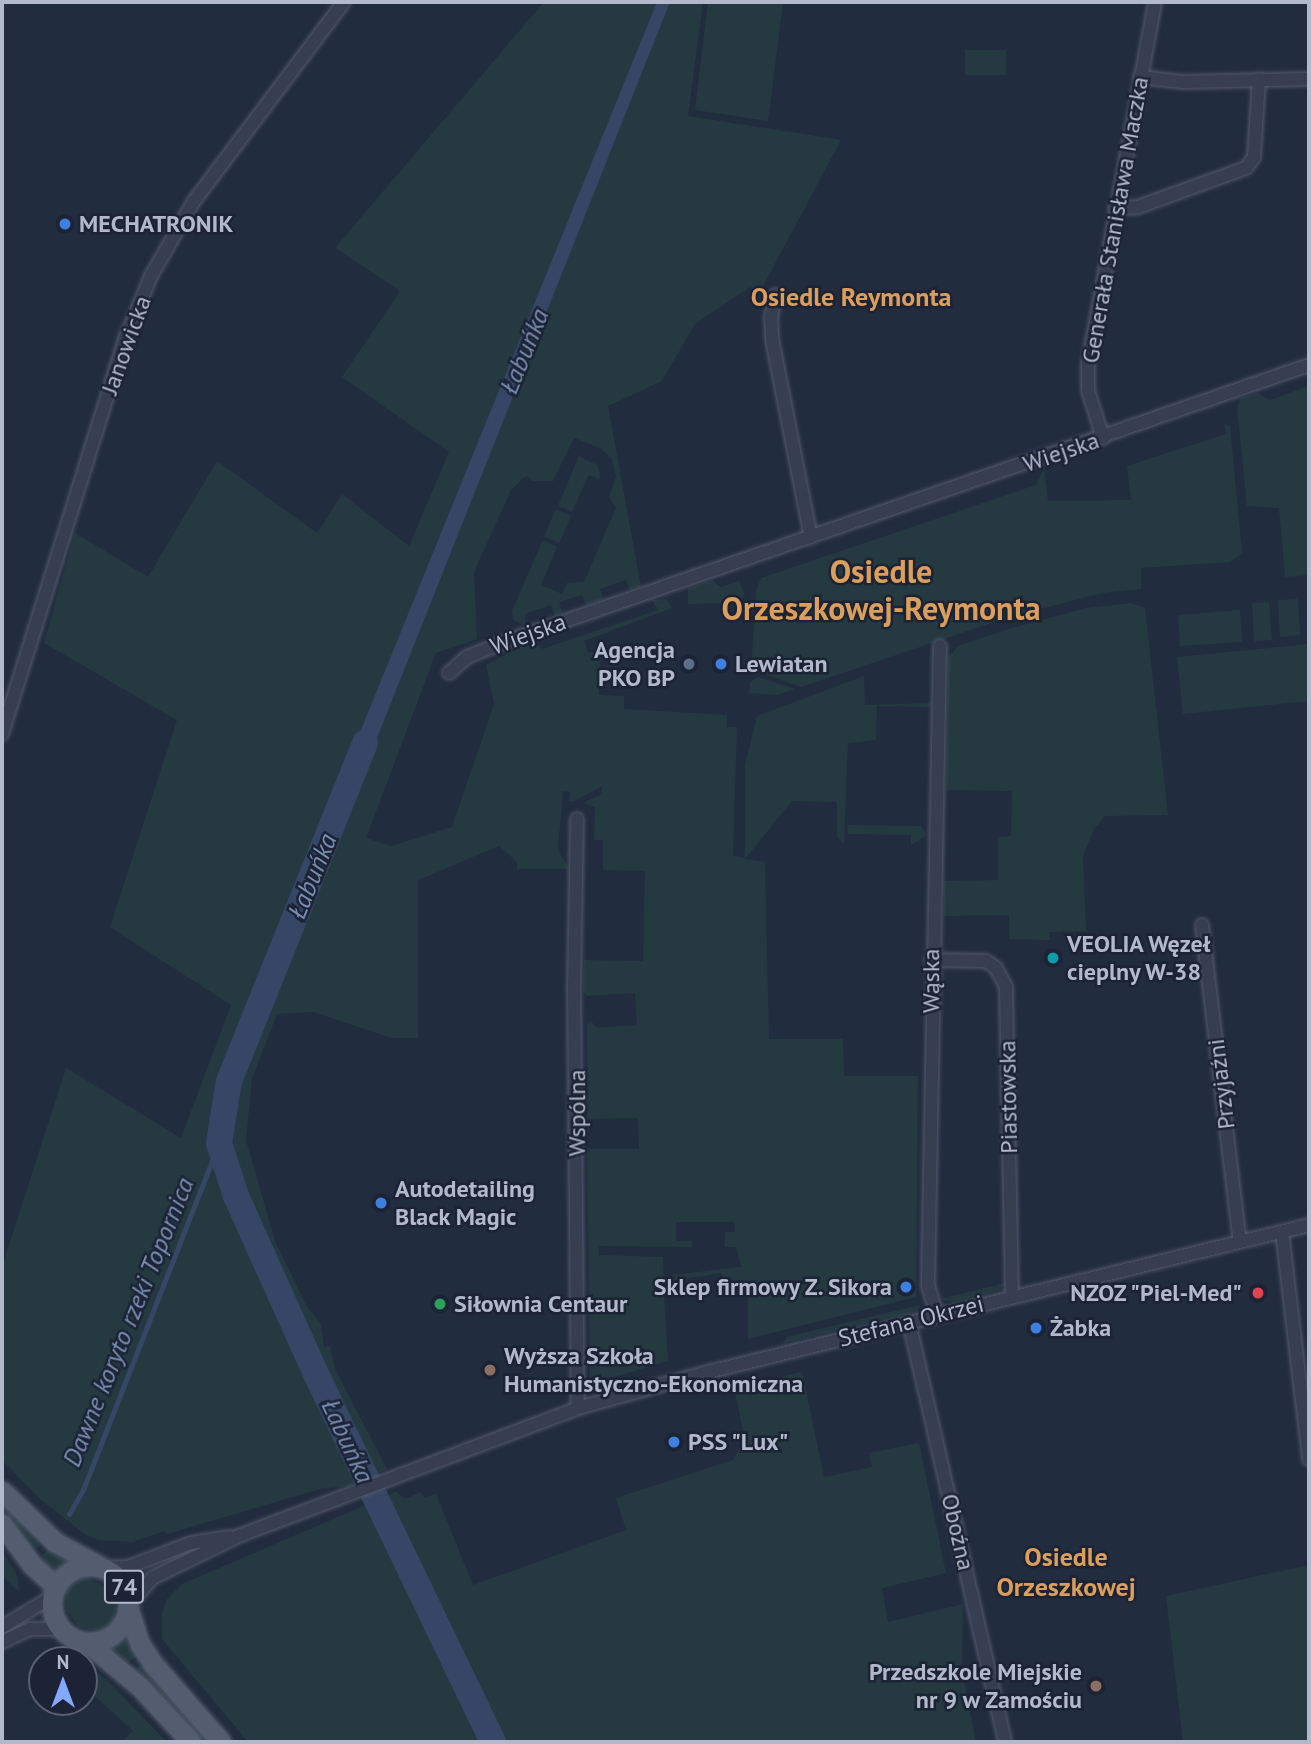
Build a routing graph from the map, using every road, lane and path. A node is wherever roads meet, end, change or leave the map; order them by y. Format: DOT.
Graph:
graph roads {
  1 [pos="344,2"];
  2 [pos="1155,2"];
  3 [pos="1140,77"];
  4 [pos="1259,79"];
  5 [pos="1309,79"];
  6 [pos="1115,208"];
  7 [pos="776,295"];
  8 [pos="1309,365"];
  9 [pos="1103,438"];
  10 [pos="811,537"];
  11 [pos="940,646"];
  12 [pos="449,673"];
  13 [pos="2,734"];
  14 [pos="578,819"];
  15 [pos="1202,925"];
  16 [pos="931,960"];
  17 [pos="1309,1225"];
  18 [pos="1282,1232"];
  19 [pos="1240,1242"];
  20 [pos="1012,1296"];
  21 [pos="937,1315"];
  22 [pos="909,1322"];
  23 [pos="578,1408"];
  24 [pos="1309,1459"];
  25 [pos="2,1491"];
  26 [pos="2,1524"];
  27 [pos="241,1535"];
  28 [pos="101,1567"];
  29 [pos="53,1592"];
  30 [pos="128,1607"];
  31 [pos="2,1627"];
  32 [pos="60,1629"];
  33 [pos="2,1642"];
  34 [pos="86,1643"];
  35 [pos="191,1742"];
  36 [pos="221,1742"];
  37 [pos="1005,1742"];
  1 -- 13 [label="street, Janowicka"];
  2 -- 3 [label="street, Generała Stanisława Maczka"];
  3 -- 4 [label="street"];
  3 -- 6 [label="street, Generała Stanisława Maczka"];
  4 -- 5 [label="street"];
  4 -- 6 [label="street"];
  6 -- 9 [label="street, Generała Stanisława Maczka"];
  7 -- 10 [label="street"];
  8 -- 9 [label="street, Wiejska"];
  9 -- 10 [label="street, Wiejska"];
  10 -- 12 [label="street, Wiejska"];
  11 -- 16 [label="street, Wąska"];
  14 -- 23 [label="street, Wspólna"];
  15 -- 19 [label="street, Przyjaźni"];
  16 -- 20 [label="street, Piastowska"];
  16 -- 21 [label="street, Wąska"];
  17 -- 18 [label="street, Stefana Okrzei"];
  18 -- 19 [label="street, Stefana Okrzei"];
  18 -- 24 [label="street"];
  19 -- 20 [label="street, Stefana Okrzei"];
  20 -- 21 [label="street, Stefana Okrzei"];
  21 -- 22 [label="street, Stefana Okrzei"];
  22 -- 23 [label="street, Stefana Okrzei"];
  22 -- 37 [label="street, Oboźna"];
  23 -- 27 [label="street, Stefana Okrzei"];
  25 -- 28 [label="main road, 74"];
  26 -- 29 [label="main road"];
  27 -- 28 [label="street, Stefana Okrzei"];
  27 -- 30 [label="street, Stefana Okrzei"];
  28 -- 29 [label="main road, 74"];
  28 -- 30 [label="main road, 74"];
  29 -- 31 [label="street"];
  29 -- 32 [label="main road"];
  30 -- 34 [label="main road, 74"];
  30 -- 36 [label="main road, 74"];
  32 -- 33 [label="street"];
  32 -- 34 [label="main road"];
  34 -- 35 [label="main road"];
}
